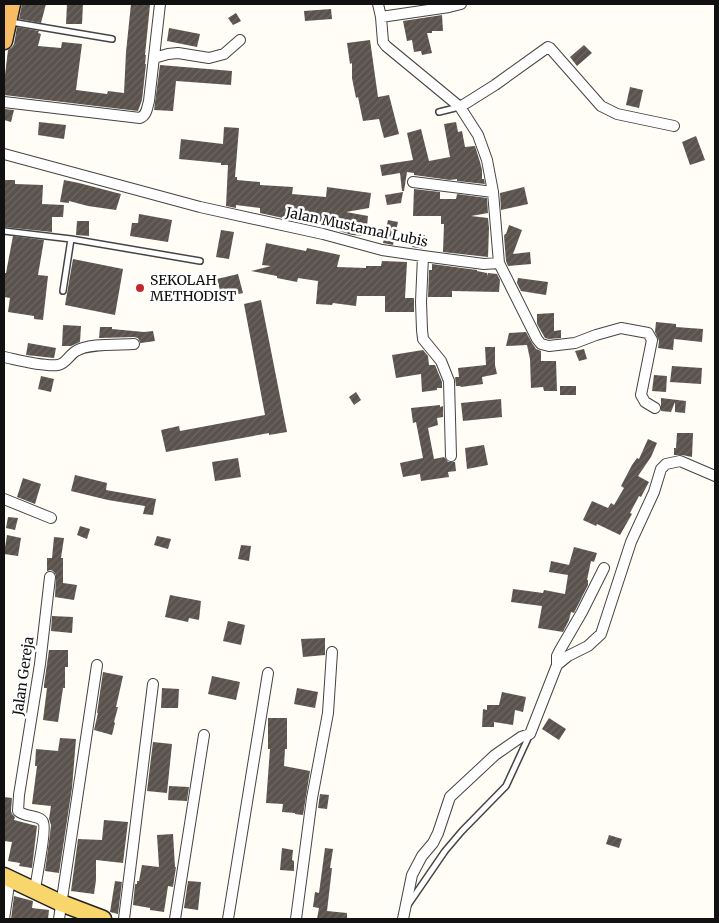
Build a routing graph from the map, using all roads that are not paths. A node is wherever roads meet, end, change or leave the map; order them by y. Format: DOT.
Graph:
graph roads {
  1 [pos="12,4"];
  2 [pos="160,4"];
  3 [pos="378,4"];
  4 [pos="461,4"];
  5 [pos="381,17"];
  6 [pos="8,21"];
  7 [pos="112,39"];
  8 [pos="240,40"];
  9 [pos="4,41"];
  10 [pos="154,58"];
  11 [pos="4,102"];
  12 [pos="460,107"];
  13 [pos="439,112"];
  14 [pos="674,126"];
  15 [pos="4,154"];
  16 [pos="413,182"];
  17 [pos="493,192"];
  18 [pos="4,231"];
  19 [pos="70,239"];
  20 [pos="422,256"];
  21 [pos="200,260"];
  22 [pos="499,263"];
  23 [pos="63,291"];
  24 [pos="134,344"];
  25 [pos="4,357"];
  26 [pos="656,408"];
  27 [pos="451,456"];
  28 [pos="715,476"];
  29 [pos="4,499"];
  30 [pos="51,518"];
  31 [pos="604,568"];
  32 [pos="50,577"];
  33 [pos="332,652"];
  34 [pos="557,664"];
  35 [pos="97,665"];
  36 [pos="268,673"];
  37 [pos="153,684"];
  38 [pos="530,734"];
  39 [pos="204,735"];
  40 [pos="7,877"];
  41 [pos="34,890"];
  42 [pos="60,911"];
  43 [pos="404,914"];
  44 [pos="4,919"];
  45 [pos="103,919"];
  46 [pos="124,919"];
  47 [pos="175,919"];
  48 [pos="228,919"];
  49 [pos="296,919"];
  1 -- 6 [label="highway"];
  2 -- 10 [label="street"];
  3 -- 5 [label="street"];
  4 -- 5 [label="street"];
  5 -- 12 [label="street"];
  6 -- 7 [label="lane"];
  6 -- 9 [label="highway"];
  8 -- 10 [label="street"];
  10 -- 11 [label="street"];
  12 -- 13 [label="lane"];
  12 -- 14 [label="street"];
  12 -- 17 [label="street"];
  15 -- 20 [label="street, Jalan Mustamal Lubis"];
  16 -- 17 [label="street"];
  17 -- 22 [label="street"];
  18 -- 19 [label="lane"];
  19 -- 21 [label="lane"];
  19 -- 23 [label="lane"];
  20 -- 22 [label="street, Jalan Mustamal Lubis"];
  20 -- 27 [label="street"];
  22 -- 26 [label="street"];
  24 -- 25 [label="street"];
  28 -- 34 [label="street"];
  29 -- 30 [label="street"];
  31 -- 34 [label="street"];
  32 -- 41 [label="street, Jalan Gereja"];
  33 -- 49 [label="street"];
  34 -- 38 [label="street"];
  35 -- 42 [label="street"];
  36 -- 48 [label="street"];
  37 -- 46 [label="street"];
  38 -- 43 [label="lane"];
  38 -- 43 [label="street"];
  39 -- 47 [label="street"];
  40 -- 41 [label="main road"];
  40 -- 44 [label="street"];
  41 -- 42 [label="main road"];
  42 -- 45 [label="main road"];
}
